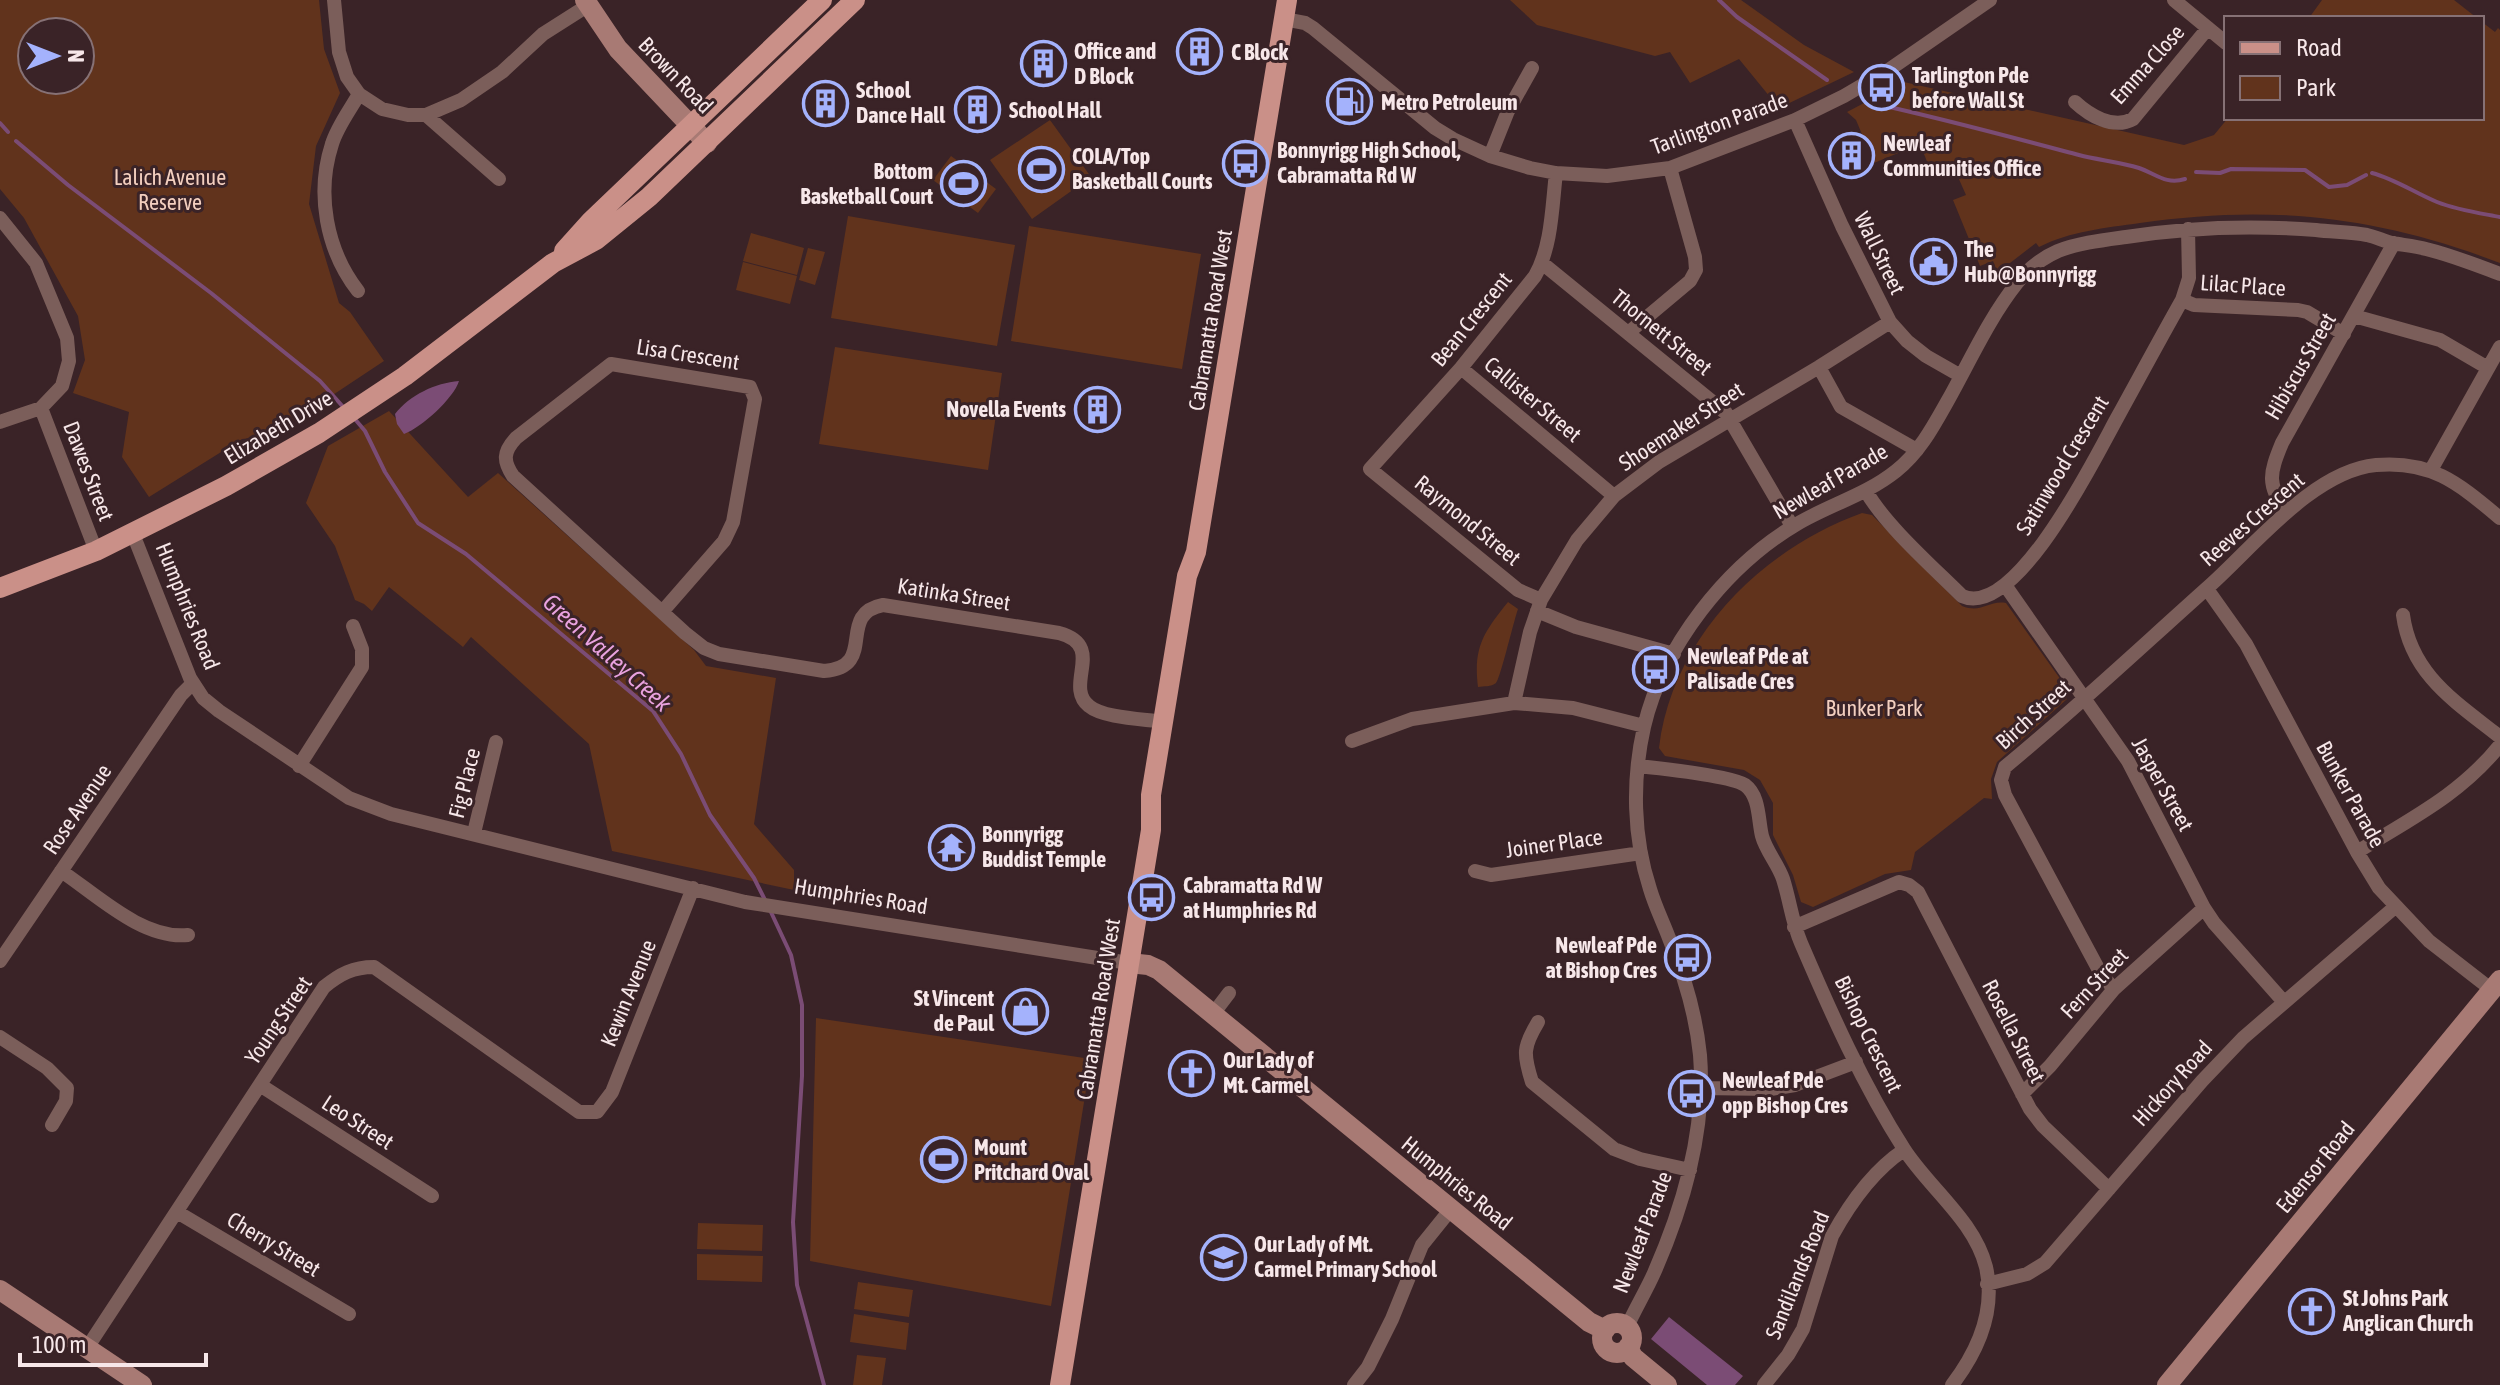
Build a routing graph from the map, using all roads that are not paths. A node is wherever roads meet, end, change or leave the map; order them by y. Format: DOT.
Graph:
graph roads {
  1 [pos="334,0"];
  2 [pos="822,0"];
  3 [pos="855,0"];
  4 [pos="1990,0"];
  5 [pos="2174,0"];
  6 [pos="586,3"];
  7 [pos="1285,10"];
  8 [pos="2208,28"];
  9 [pos="2224,41"];
  10 [pos="1532,68"];
  11 [pos="359,94"];
  12 [pos="2075,102"];
  13 [pos="426,115"];
  14 [pos="1795,120"];
  15 [pos="692,126"];
  16 [pos="707,143"];
  17 [pos="1490,156"];
  18 [pos="1670,168"];
  19 [pos="1556,173"];
  20 [pos="499,179"];
  21 [pos="0,218"];
  22 [pos="2188,229"];
  23 [pos="2394,243"];
  24 [pos="553,263"];
  25 [pos="1542,263"];
  26 [pos="2500,274"];
  27 [pos="358,291"];
  28 [pos="2182,300"];
  29 [pos="2354,316"];
  30 [pos="1890,322"];
  31 [pos="1628,333"];
  32 [pos="2344,334"];
  33 [pos="2500,347"];
  34 [pos="2493,365"];
  35 [pos="1819,367"];
  36 [pos="1461,368"];
  37 [pos="1961,376"];
  38 [pos="41,408"];
  39 [pos="1730,420"];
  40 [pos="0,422"];
  41 [pos="1917,450"];
  42 [pos="505,463"];
  43 [pos="1370,469"];
  44 [pos="2431,470"];
  45 [pos="1866,491"];
  46 [pos="1614,496"];
  47 [pos="2286,513"];
  48 [pos="2500,518"];
  49 [pos="1792,526"];
  50 [pos="133,534"];
  51 [pos="96,551"];
  52 [pos="1196,552"];
  53 [pos="2005,585"];
  54 [pos="0,588"];
  55 [pos="2207,589"];
  56 [pos="1539,606"];
  57 [pos="662,612"];
  58 [pos="2403,615"];
  59 [pos="353,626"];
  60 [pos="1674,654"];
  61 [pos="193,683"];
  62 [pos="2084,698"];
  63 [pos="1514,703"];
  64 [pos="1163,722"];
  65 [pos="1644,726"];
  66 [pos="2500,737"];
  67 [pos="1352,741"];
  68 [pos="496,742"];
  69 [pos="2500,745"];
  70 [pos="299,766"];
  71 [pos="1638,766"];
  72 [pos="1151,830"];
  73 [pos="474,833"];
  74 [pos="2357,852"];
  75 [pos="1641,853"];
  76 [pos="61,871"];
  77 [pos="1475,871"];
  78 [pos="693,888"];
  79 [pos="2395,907"];
  80 [pos="2204,908"];
  81 [pos="1794,927"];
  82 [pos="188,935"];
  83 [pos="0,961"];
  84 [pos="1129,963"];
  85 [pos="2496,985"];
  86 [pos="2114,989"];
  87 [pos="1229,993"];
  88 [pos="2284,1002"];
  89 [pos="1213,1014"];
  90 [pos="1538,1022"];
  91 [pos="0,1037"];
  92 [pos="1856,1062"];
  93 [pos="260,1085"];
  94 [pos="1701,1088"];
  95 [pos="2022,1094"];
  96 [pos="597,1112"];
  97 [pos="52,1125"];
  98 [pos="1904,1150"];
  99 [pos="1690,1170"];
  100 [pos="2109,1189"];
  101 [pos="432,1196"];
  102 [pos="1451,1209"];
  103 [pos="177,1212"];
  104 [pos="1987,1284"];
  105 [pos="0,1290"];
  106 [pos="349,1314"];
  107 [pos="1628,1337"];
  108 [pos="87,1348"];
  109 [pos="142,1385"];
  110 [pos="1060,1385"];
  111 [pos="1354,1385"];
  112 [pos="1667,1385"];
  113 [pos="1764,1385"];
  114 [pos="1952,1385"];
  115 [pos="2167,1385"];
  1 -- 11 [label="street"];
  2 -- 15 [label="main road, Elizabeth Drive"];
  3 -- 16 [label="main road, Elizabeth Drive"];
  4 -- 14 [label="street, Tarlington Parade"];
  5 -- 8 [label="street"];
  6 -- 13 [label="street"];
  6 -- 15 [label="street, Brown Road"];
  7 -- 17 [label="street, Tarlington Parade"];
  7 -- 52 [label="main road, Cabramatta Road West"];
  8 -- 9 [label="street"];
  8 -- 12 [label="street, Emma Close"];
  10 -- 17 [label="street"];
  11 -- 13 [label="street"];
  11 -- 27 [label="street"];
  13 -- 20 [label="street"];
  14 -- 18 [label="street, Tarlington Parade"];
  14 -- 30 [label="street, Wall Street"];
  15 -- 16 [label="street, Brown Road"];
  15 -- 24 [label="main road, Elizabeth Drive"];
  16 -- 24 [label="main road, Elizabeth Drive"];
  17 -- 19 [label="street, Tarlington Parade"];
  18 -- 19 [label="street, Tarlington Parade"];
  18 -- 31 [label="street"];
  19 -- 25 [label="street, Bean Crescent"];
  21 -- 38 [label="street"];
  22 -- 23 [label="street, Newleaf Parade"];
  22 -- 28 [label="street, Satinwood Crescent"];
  22 -- 37 [label="street, Newleaf Parade"];
  23 -- 26 [label="street, Newleaf Parade"];
  23 -- 29 [label="street, Hibiscus Street"];
  24 -- 50 [label="main road, Elizabeth Drive"];
  25 -- 31 [label="street, Thornett Street"];
  25 -- 36 [label="street, Bean Crescent"];
  28 -- 32 [label="street, Lilac Place"];
  28 -- 53 [label="street, Satinwood Crescent"];
  29 -- 32 [label="street, Hibiscus Street"];
  29 -- 34 [label="street"];
  30 -- 35 [label="street, Shoemaker Street"];
  30 -- 37 [label="street, Wall Street"];
  31 -- 39 [label="street, Thornett Street"];
  32 -- 47 [label="street, Hibiscus Street"];
  33 -- 34 [label="street"];
  34 -- 44 [label="street"];
  35 -- 39 [label="street, Shoemaker Street"];
  35 -- 41 [label="street"];
  36 -- 43 [label="street, Bean Crescent"];
  36 -- 46 [label="street, Callister Street"];
  37 -- 41 [label="street, Newleaf Parade"];
  38 -- 40 [label="street"];
  38 -- 51 [label="street, Dawes Street"];
  39 -- 46 [label="street, Shoemaker Street"];
  39 -- 49 [label="street, Thornett Street"];
  41 -- 45 [label="street, Newleaf Parade"];
  42 -- 57 [label="street, Katinka Street"];
  42 -- 57 [label="street, Lisa Crescent"];
  43 -- 56 [label="street, Raymond Street"];
  44 -- 47 [label="street, Reeves Crescent"];
  44 -- 48 [label="street, Reeves Crescent"];
  45 -- 49 [label="street, Newleaf Parade"];
  45 -- 53 [label="street, Satinwood Crescent"];
  46 -- 56 [label="street, Shoemaker Street"];
  47 -- 55 [label="street, Reeves Crescent"];
  49 -- 60 [label="street, Newleaf Parade"];
  50 -- 51 [label="main road, Elizabeth Drive"];
  50 -- 61 [label="street, Humphries Road"];
  51 -- 54 [label="main road, Elizabeth Drive"];
  52 -- 64 [label="main road, Cabramatta Road West"];
  52 -- 72 [label="main road, Cabramatta Road West"];
  53 -- 62 [label="street, Jasper Street"];
  55 -- 62 [label="street, Birch Street"];
  55 -- 74 [label="street, Bunker Parade"];
  56 -- 60 [label="street, Raymond Street"];
  56 -- 63 [label="street, Shoemaker Street"];
  57 -- 64 [label="street, Katinka Street"];
  58 -- 66 [label="street"];
  59 -- 70 [label="street"];
  60 -- 65 [label="street, Newleaf Parade"];
  61 -- 70 [label="street, Humphries Road"];
  61 -- 76 [label="street, Rose Avenue"];
  62 -- 80 [label="street, Jasper Street"];
  62 -- 86 [label="street, Birch Street"];
  63 -- 65 [label="street"];
  63 -- 67 [label="street"];
  64 -- 72 [label="main road, Cabramatta Road West"];
  65 -- 71 [label="street, Newleaf Parade"];
  68 -- 73 [label="street, Fig Place"];
  69 -- 74 [label="street"];
  70 -- 73 [label="street, Humphries Road"];
  71 -- 75 [label="street, Newleaf Parade"];
  71 -- 81 [label="street, Bishop Crescent"];
  72 -- 84 [label="main road, Cabramatta Road West"];
  73 -- 78 [label="street, Humphries Road"];
  74 -- 79 [label="street, Bunker Parade"];
  75 -- 77 [label="street, Joiner Place"];
  75 -- 94 [label="street, Newleaf Parade"];
  76 -- 82 [label="street"];
  76 -- 83 [label="street, Rose Avenue"];
  78 -- 84 [label="street, Humphries Road"];
  78 -- 96 [label="street, Kewin Avenue"];
  79 -- 85 [label="street, Bunker Parade"];
  79 -- 88 [label="street, Hickory Road"];
  80 -- 86 [label="street, Fern Street"];
  80 -- 88 [label="street, Jasper Street"];
  81 -- 92 [label="street, Bishop Crescent"];
  81 -- 95 [label="street, Rosella Street"];
  84 -- 89 [label="street, Humphries Road"];
  84 -- 110 [label="main road, Cabramatta Road West"];
  85 -- 115 [label="street, Edensor Road"];
  86 -- 95 [label="street, Fern Street"];
  87 -- 89 [label="street"];
  88 -- 100 [label="street, Hickory Road"];
  89 -- 102 [label="street, Humphries Road"];
  90 -- 99 [label="street"];
  91 -- 97 [label="street"];
  92 -- 94 [label="street"];
  92 -- 98 [label="street, Bishop Crescent"];
  93 -- 96 [label="street, Young Street"];
  93 -- 101 [label="street, Leo Street"];
  93 -- 103 [label="street, Young Street"];
  94 -- 99 [label="street, Newleaf Parade"];
  95 -- 100 [label="street, Rosella Street"];
  98 -- 104 [label="street, Bishop Crescent"];
  98 -- 113 [label="street, Sandilands Road"];
  99 -- 107 [label="street, Newleaf Parade"];
  100 -- 104 [label="street, Hickory Road"];
  102 -- 107 [label="street, Humphries Road"];
  102 -- 111 [label="street"];
  103 -- 106 [label="street, Cherry Street"];
  103 -- 108 [label="street, Young Street"];
  104 -- 114 [label="street, Bishop Crescent"];
  105 -- 108 [label="street"];
  107 -- 112 [label="street"];
  108 -- 109 [label="street"];
}
